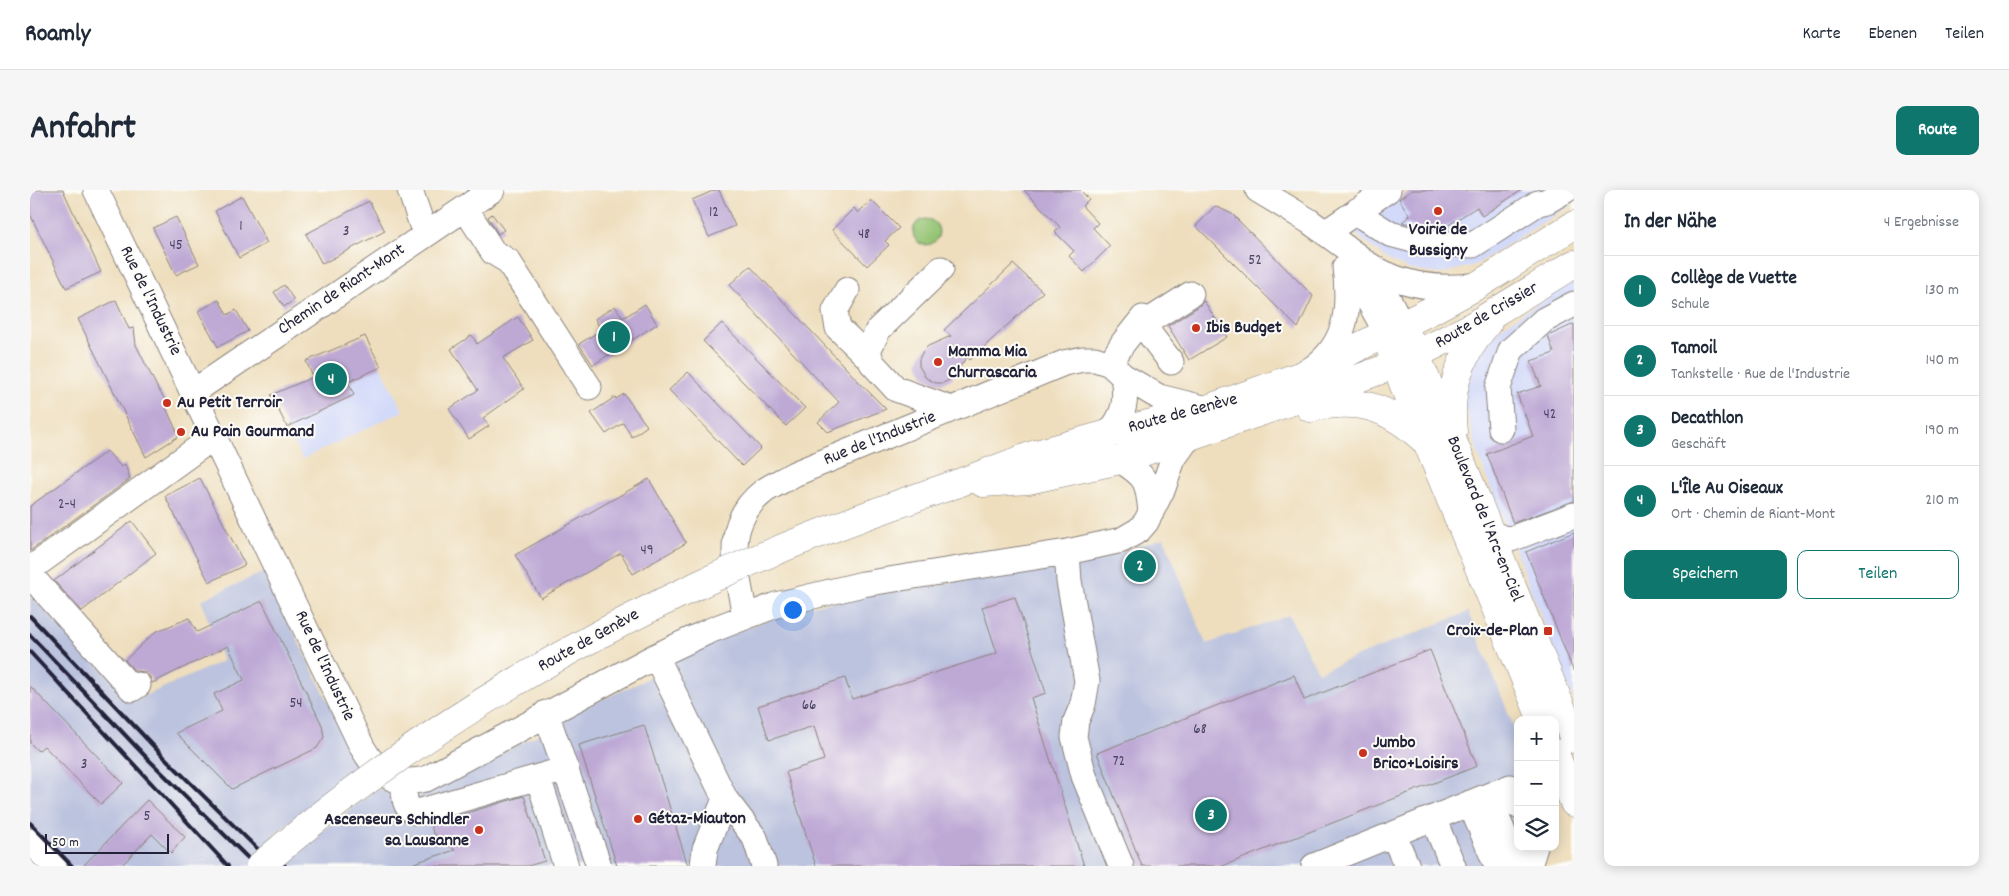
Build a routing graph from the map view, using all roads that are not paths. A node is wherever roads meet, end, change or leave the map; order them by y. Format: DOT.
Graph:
graph roads {
  1 [pos="96,190"];
  2 [pos="410,190"];
  3 [pos="492,190"];
  4 [pos="1258,190"];
  5 [pos="1388,190"];
  6 [pos="1566,190"];
  7 [pos="466,208"];
  8 [pos="1358,210"];
  9 [pos="1574,225"];
  10 [pos="1325,233"];
  11 [pos="424,234"];
  12 [pos="1353,263"];
  13 [pos="1574,264"];
  14 [pos="941,269"];
  15 [pos="1478,285"];
  16 [pos="847,290"];
  17 [pos="1191,294"];
  18 [pos="1574,304"];
  19 [pos="1496,313"];
  20 [pos="1140,322"];
  21 [pos="1394,330"];
  22 [pos="870,360"];
  23 [pos="1407,360"];
  24 [pos="1171,362"];
  25 [pos="1116,370"];
  26 [pos="1305,374"];
  27 [pos="589,387"];
  28 [pos="194,392"];
  29 [pos="951,409"];
  30 [pos="1205,424"];
  31 [pos="1501,429"];
  32 [pos="1108,434"];
  33 [pos="215,436"];
  34 [pos="1426,442"];
  35 [pos="1454,444"];
  36 [pos="1120,460"];
  37 [pos="956,484"];
  38 [pos="1151,513"];
  39 [pos="1574,514"];
  40 [pos="1490,532"];
  41 [pos="1067,552"];
  42 [pos="30,569"];
  43 [pos="30,575"];
  44 [pos="745,616"];
  45 [pos="656,656"];
  46 [pos="138,685"];
  47 [pos="546,713"];
  48 [pos="1540,716"];
  49 [pos="1574,739"];
  50 [pos="1558,761"];
  51 [pos="566,769"];
  52 [pos="538,777"];
  53 [pos="404,782"];
  54 [pos="725,799"];
  55 [pos="1470,803"];
  56 [pos="1574,803"];
  57 [pos="1506,808"];
  58 [pos="1433,818"];
  59 [pos="1394,834"];
  60 [pos="30,842"];
  61 [pos="1534,851"];
  62 [pos="1358,858"];
  63 [pos="54,866"];
  64 [pos="260,866"];
  65 [pos="566,866"];
  66 [pos="598,866"];
  67 [pos="703,866"];
  68 [pos="764,866"];
  69 [pos="1121,866"];
  70 [pos="1315,866"];
  71 [pos="1407,866"];
  72 [pos="1453,866"];
  73 [pos="1497,866"];
  74 [pos="1517,866"];
  75 [pos="1529,866"];
  1 -- 28 [label="street, Rue de l'Industrie"];
  2 -- 11 [label="street"];
  3 -- 7 [label="street, Chemin de Riant-Mont"];
  4 -- 10 [label="street"];
  5 -- 8 [label="street"];
  6 -- 8 [label="street"];
  7 -- 11 [label="street, Chemin de Riant-Mont"];
  7 -- 27 [label="street"];
  8 -- 10 [label="street"];
  9 -- 15 [label="main road, Route de Crissier"];
  10 -- 12 [label="street"];
  11 -- 28 [label="street, Chemin de Riant-Mont"];
  12 -- 15 [label="street"];
  12 -- 21 [label="street"];
  12 -- 26 [label="street"];
  13 -- 19 [label="main road, Route de Crissier"];
  14 -- 22 [label="street"];
  15 -- 21 [label="main road, Route de Crissier"];
  16 -- 22 [label="street"];
  17 -- 20 [label="street"];
  18 -- 31 [label="street"];
  19 -- 23 [label="main road, Route de Crissier"];
  19 -- 35 [label="main road"];
  20 -- 24 [label="street"];
  20 -- 25 [label="street"];
  21 -- 23 [label="main road"];
  21 -- 26 [label="main road, Route de Genève"];
  22 -- 29 [label="street"];
  23 -- 30 [label="main road, Route de Genève"];
  23 -- 34 [label="main road, Boulevard de l'Arc-en-Ciel"];
  23 -- 35 [label="main road, Boulevard de l'Arc-en-Ciel"];
  25 -- 29 [label="street, Rue de l'Industrie"];
  25 -- 30 [label="street, Rue de l'Industrie"];
  25 -- 32 [label="street"];
  26 -- 30 [label="main road, Route de Genève"];
  28 -- 33 [label="street, Rue de l'Industrie"];
  29 -- 44 [label="street, Rue de l'Industrie"];
  30 -- 32 [label="main road, Route de Genève"];
  30 -- 34 [label="main road"];
  30 -- 36 [label="main road, Route de Genève"];
  30 -- 38 [label="street"];
  32 -- 37 [label="main road, Route de Genève"];
  33 -- 42 [label="street"];
  33 -- 53 [label="street, Rue de l'Industrie"];
  34 -- 48 [label="main road, Boulevard de l'Arc-en-Ciel"];
  35 -- 40 [label="main road, Boulevard de l'Arc-en-Ciel"];
  36 -- 37 [label="main road, Route de Genève"];
  36 -- 38 [label="street"];
  37 -- 64 [label="main road, Route de Genève, bridge"];
  38 -- 41 [label="street"];
  39 -- 40 [label="street"];
  40 -- 49 [label="main road, Boulevard de l'Arc-en-Ciel"];
  41 -- 44 [label="street"];
  41 -- 69 [label="street"];
  43 -- 46 [label="street"];
  44 -- 45 [label="street"];
  45 -- 47 [label="street"];
  45 -- 54 [label="street"];
  47 -- 51 [label="street"];
  47 -- 53 [label="street"];
  50 -- 56 [label="main road"];
  51 -- 52 [label="street"];
  51 -- 66 [label="street"];
  52 -- 53 [label="street"];
  52 -- 65 [label="street"];
  54 -- 67 [label="street"];
  54 -- 68 [label="street"];
  55 -- 57 [label="street"];
  55 -- 58 [label="street"];
  55 -- 73 [label="street"];
  57 -- 74 [label="street"];
  58 -- 59 [label="street"];
  58 -- 72 [label="street"];
  59 -- 62 [label="street"];
  59 -- 71 [label="street"];
  60 -- 63 [label="street"];
  61 -- 75 [label="street"];
  62 -- 70 [label="street"];
}
